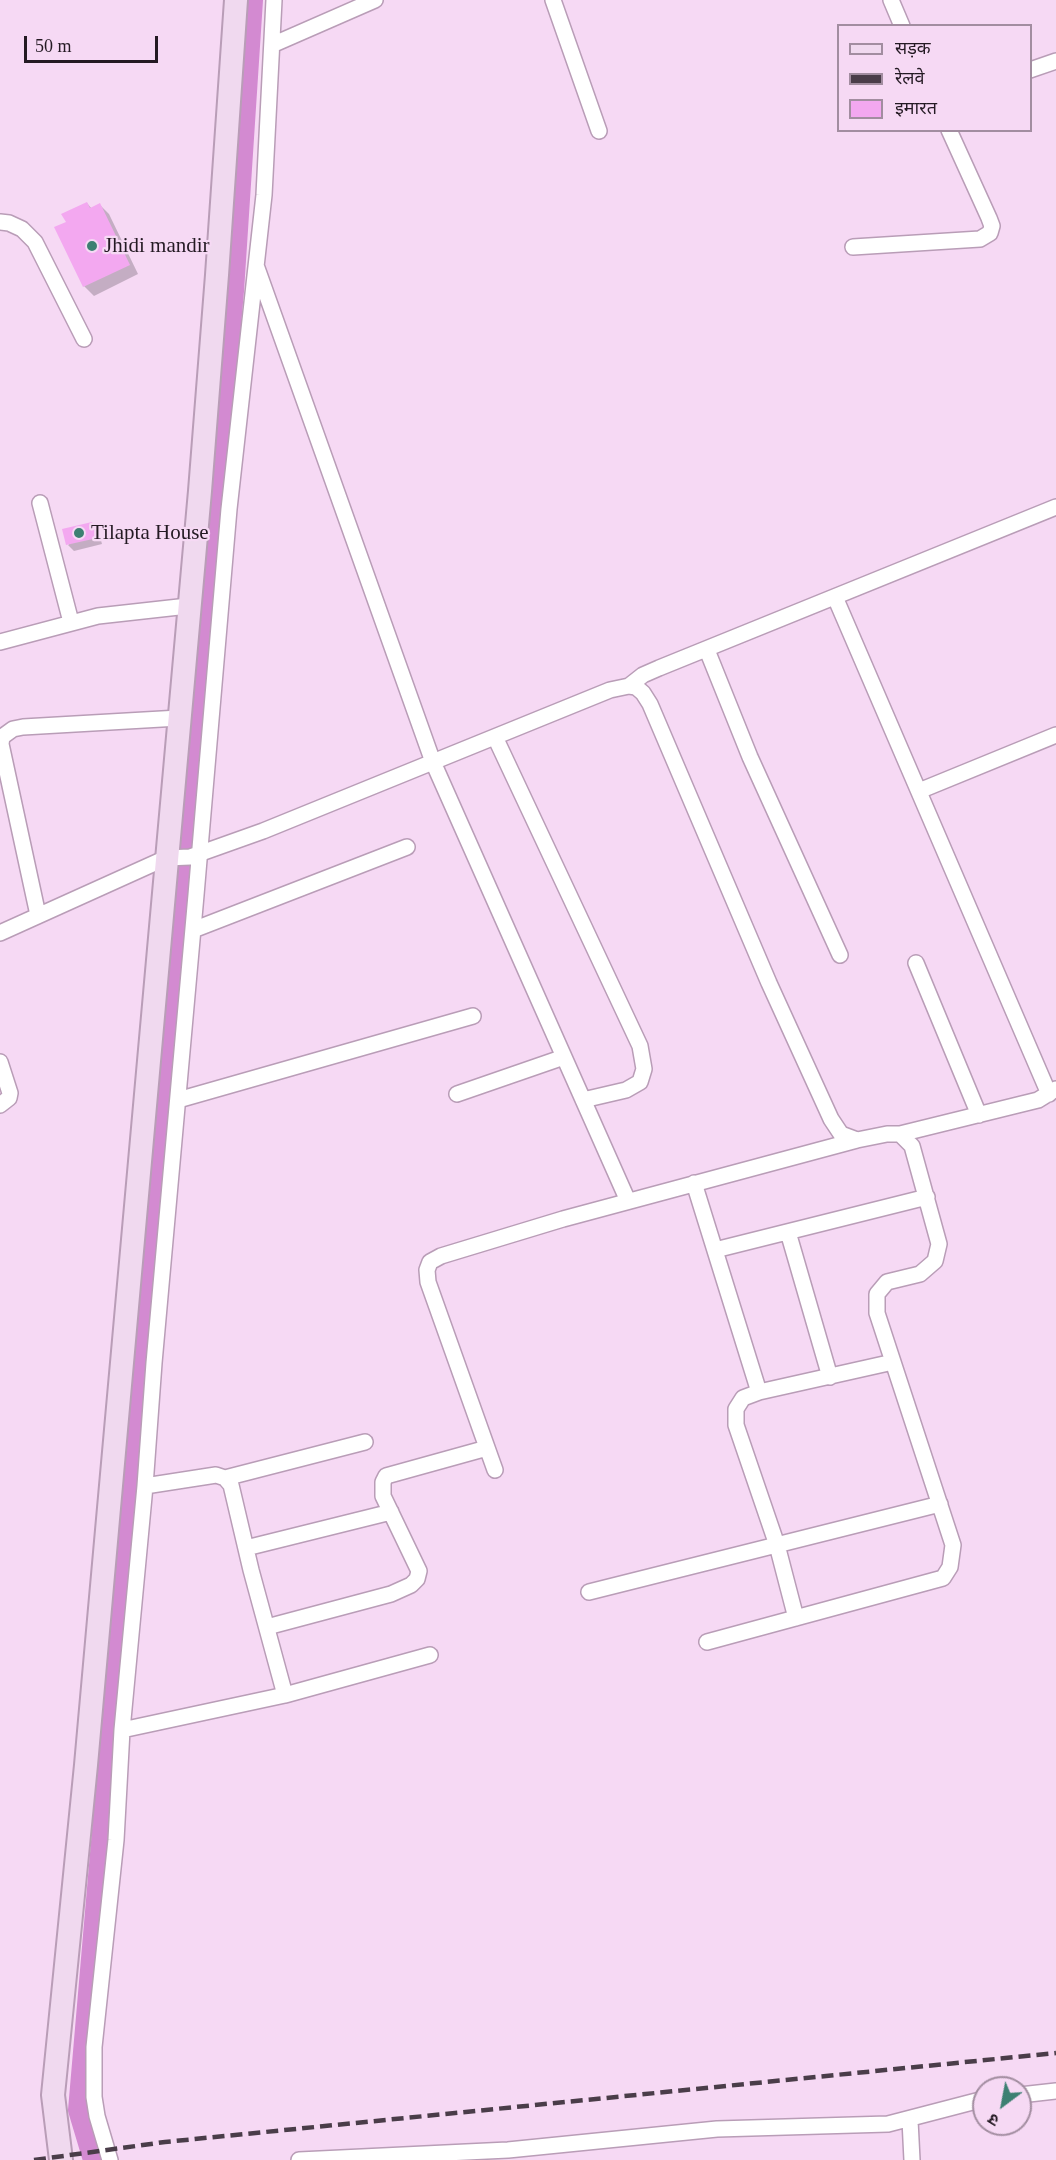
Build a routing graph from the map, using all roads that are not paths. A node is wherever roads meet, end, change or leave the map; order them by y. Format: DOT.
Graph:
graph roads {
  1 [pos="236,0"];
  2 [pos="274,0"];
  3 [pos="375,0"];
  4 [pos="553,0"];
  5 [pos="891,0"];
  6 [pos="901,24"];
  7 [pos="272,45"];
  8 [pos="1056,61"];
  9 [pos="1032,69"];
  10 [pos="599,131"];
  11 [pos="950,132"];
  12 [pos="0,222"];
  13 [pos="853,247"];
  14 [pos="256,264"];
  15 [pos="84,339"];
  16 [pos="40,503"];
  17 [pos="1056,507"];
  18 [pos="835,597"];
  19 [pos="188,606"];
  20 [pos="71,622"];
  21 [pos="0,642"];
  22 [pos="707,650"];
  23 [pos="629,686"];
  24 [pos="179,718"];
  25 [pos="1056,735"];
  26 [pos="495,737"];
  27 [pos="433,762"];
  28 [pos="919,791"];
  29 [pos="406,847"];
  30 [pos="195,854"];
  31 [pos="170,858"];
  32 [pos="38,915"];
  33 [pos="193,930"];
  34 [pos="0,933"];
  35 [pos="840,955"];
  36 [pos="916,963"];
  37 [pos="473,1016"];
  38 [pos="564,1057"];
  39 [pos="0,1062"];
  40 [pos="1052,1092"];
  41 [pos="457,1094"];
  42 [pos="178,1100"];
  43 [pos="583,1100"];
  44 [pos="0,1105"];
  45 [pos="979,1115"];
  46 [pos="900,1134"];
  47 [pos="857,1140"];
  48 [pos="694,1184"];
  49 [pos="927,1197"];
  50 [pos="628,1202"];
  51 [pos="789,1232"];
  52 [pos="715,1250"];
  53 [pos="893,1362"];
  54 [pos="830,1377"];
  55 [pos="759,1392"];
  56 [pos="365,1443"];
  57 [pos="487,1448"];
  58 [pos="495,1470"];
  59 [pos="225,1478"];
  60 [pos="145,1486"];
  61 [pos="940,1504"];
  62 [pos="391,1512"];
  63 [pos="777,1545"];
  64 [pos="246,1548"];
  65 [pos="589,1592"];
  66 [pos="796,1618"];
  67 [pos="267,1627"];
  68 [pos="707,1642"];
  69 [pos="430,1655"];
  70 [pos="285,1695"];
  71 [pos="122,1730"];
  72 [pos="1056,2091"];
  73 [pos="1032,2094"];
  74 [pos="972,2103"];
  75 [pos="910,2120"];
  76 [pos="332,2159"];
  77 [pos="61,2160"];
  78 [pos="110,2160"];
  79 [pos="299,2160"];
  80 [pos="912,2160"];
  1 -- 19 [label="street"];
  2 -- 7 [label="street"];
  3 -- 7 [label="street"];
  4 -- 10 [label="street"];
  5 -- 6 [label="street"];
  7 -- 14 [label="street"];
  8 -- 9 [label="street"];
  11 -- 13 [label="street"];
  12 -- 15 [label="street"];
  14 -- 27 [label="street"];
  14 -- 30 [label="street"];
  16 -- 20 [label="street"];
  17 -- 18 [label="street"];
  18 -- 22 [label="street"];
  18 -- 28 [label="street"];
  19 -- 20 [label="street"];
  19 -- 24 [label="street"];
  20 -- 21 [label="street"];
  22 -- 23 [label="street"];
  22 -- 35 [label="street"];
  23 -- 26 [label="street"];
  23 -- 47 [label="street"];
  24 -- 31 [label="street"];
  24 -- 32 [label="street"];
  25 -- 28 [label="street"];
  26 -- 27 [label="street"];
  26 -- 43 [label="street"];
  27 -- 30 [label="street"];
  27 -- 38 [label="street"];
  28 -- 40 [label="street"];
  29 -- 33 [label="street"];
  30 -- 31 [label="street"];
  30 -- 33 [label="street"];
  31 -- 32 [label="street"];
  31 -- 77 [label="street"];
  32 -- 34 [label="street"];
  33 -- 42 [label="street"];
  36 -- 45 [label="street"];
  37 -- 42 [label="street"];
  38 -- 41 [label="street"];
  38 -- 43 [label="street"];
  39 -- 44 [label="street"];
  40 -- 45 [label="street"];
  42 -- 60 [label="street"];
  43 -- 50 [label="street"];
  45 -- 46 [label="street"];
  46 -- 47 [label="street"];
  46 -- 49 [label="street"];
  47 -- 48 [label="street"];
  48 -- 50 [label="street"];
  48 -- 52 [label="street"];
  49 -- 51 [label="street"];
  49 -- 53 [label="street"];
  50 -- 57 [label="street"];
  51 -- 52 [label="street"];
  51 -- 54 [label="street"];
  52 -- 55 [label="street"];
  53 -- 54 [label="street"];
  53 -- 61 [label="street"];
  54 -- 55 [label="street"];
  55 -- 63 [label="street"];
  56 -- 59 [label="street"];
  57 -- 58 [label="street"];
  57 -- 62 [label="street"];
  59 -- 60 [label="street"];
  59 -- 64 [label="street"];
  60 -- 71 [label="street"];
  61 -- 63 [label="street"];
  61 -- 66 [label="street"];
  62 -- 64 [label="street"];
  62 -- 67 [label="street"];
  63 -- 65 [label="street"];
  63 -- 66 [label="street"];
  64 -- 67 [label="street"];
  66 -- 68 [label="street"];
  67 -- 70 [label="street"];
  69 -- 70 [label="street"];
  70 -- 71 [label="street"];
  71 -- 78 [label="street"];
  72 -- 73 [label="street"];
  74 -- 75 [label="street"];
  75 -- 76 [label="street"];
  75 -- 80 [label="street"];
  76 -- 79 [label="street"];
}
